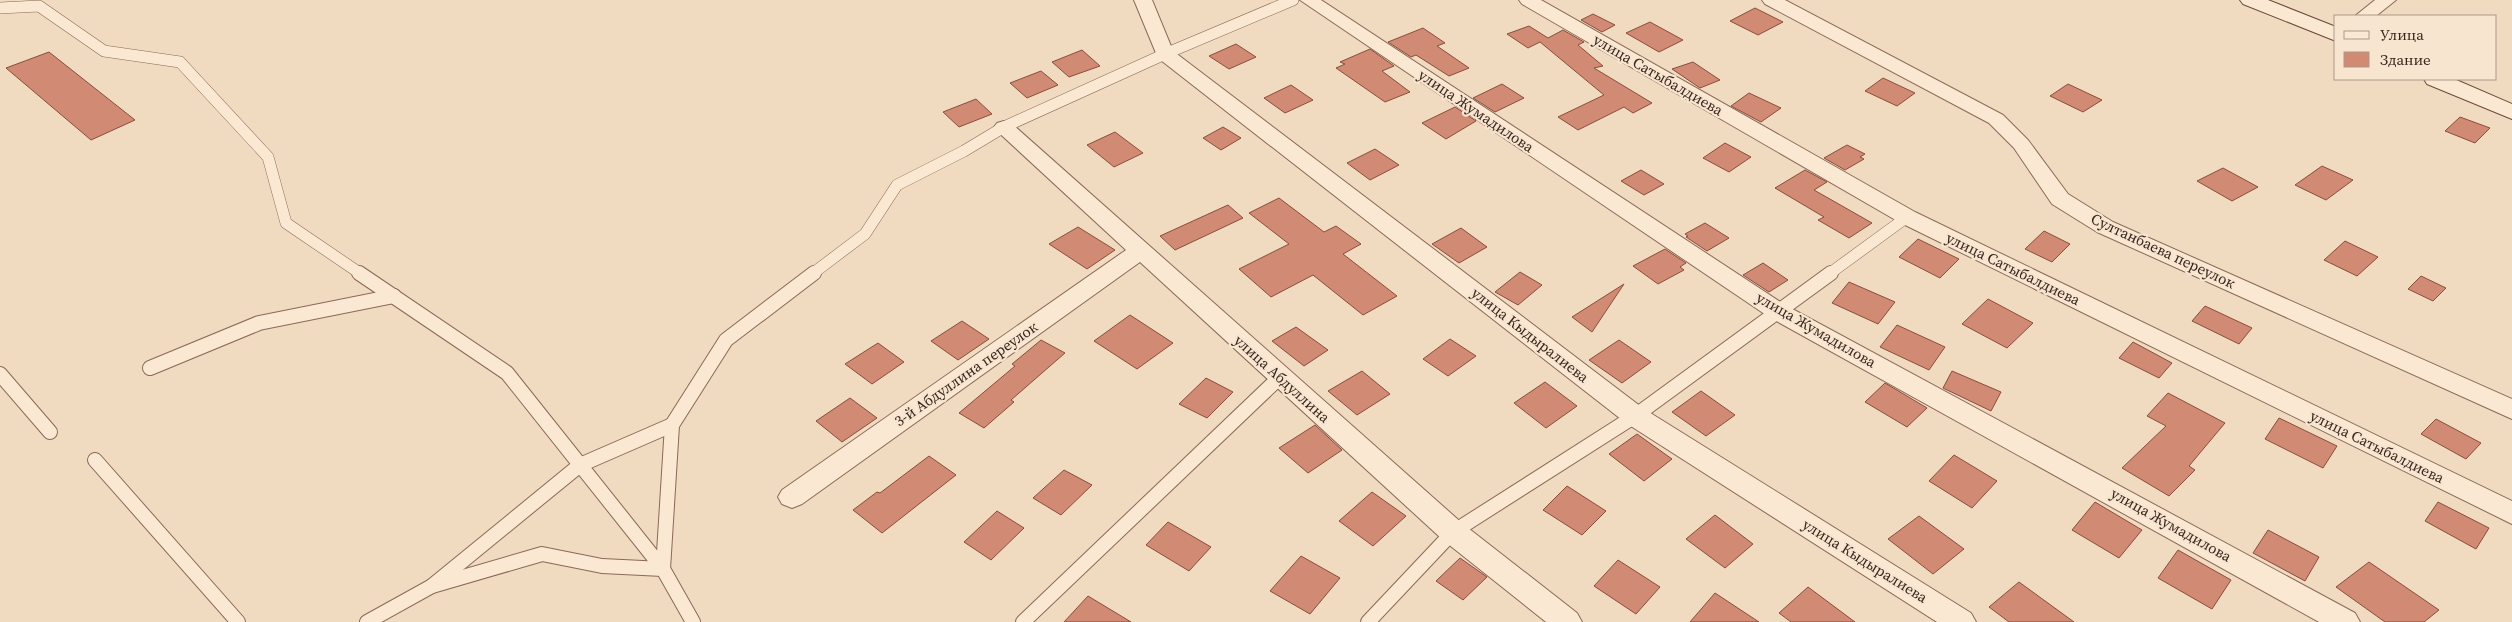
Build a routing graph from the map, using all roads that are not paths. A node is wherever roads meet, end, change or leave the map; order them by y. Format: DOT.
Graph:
graph roads {
  1 [pos="1143,0"];
  2 [pos="1293,0"];
  3 [pos="1309,0"];
  4 [pos="1528,0"];
  5 [pos="1771,0"];
  6 [pos="2250,0"];
  7 [pos="2387,0"];
  8 [pos="0,8"];
  9 [pos="2365,15"];
  10 [pos="2334,34"];
  11 [pos="1165,54"];
  12 [pos="2437,80"];
  13 [pos="2512,112"];
  14 [pos="1004,127"];
  15 [pos="1907,217"];
  16 [pos="1140,251"];
  17 [pos="394,296"];
  18 [pos="1777,311"];
  19 [pos="150,368"];
  20 [pos="0,374"];
  21 [pos="1280,377"];
  22 [pos="2512,410"];
  23 [pos="1635,416"];
  24 [pos="672,425"];
  25 [pos="50,432"];
  26 [pos="95,460"];
  27 [pos="580,465"];
  28 [pos="792,497"];
  29 [pos="2512,513"];
  30 [pos="1453,532"];
  31 [pos="663,569"];
  32 [pos="432,586"];
  33 [pos="238,622"];
  34 [pos="367,622"];
  35 [pos="693,622"];
  36 [pos="1024,622"];
  37 [pos="1368,622"];
  38 [pos="1567,622"];
  39 [pos="1961,622"];
  40 [pos="2345,622"];
  1 -- 11 [label="street"];
  2 -- 11 [label="lane"];
  3 -- 18 [label="street, улица Жумадилова"];
  4 -- 15 [label="street, улица Сатыбалдиева"];
  5 -- 22 [label="street, Султанбаева переулок"];
  6 -- 10 [label="main road"];
  7 -- 9 [label="street"];
  8 -- 17 [label="lane"];
  11 -- 14 [label="lane"];
  11 -- 23 [label="street, улица Кыдыралиева"];
  12 -- 13 [label="main road"];
  14 -- 16 [label="street, улица Абдуллина"];
  14 -- 24 [label="lane"];
  15 -- 18 [label="lane"];
  15 -- 29 [label="street, улица Сатыбалдиева"];
  16 -- 21 [label="street, улица Абдуллина"];
  16 -- 28 [label="street, 3-й Абдуллина переулок"];
  17 -- 19 [label="lane"];
  17 -- 27 [label="lane"];
  18 -- 23 [label="lane"];
  18 -- 40 [label="street, улица Жумадилова"];
  20 -- 25 [label="lane"];
  21 -- 30 [label="street, улица Абдуллина"];
  21 -- 36 [label="lane"];
  23 -- 30 [label="lane"];
  23 -- 39 [label="street, улица Кыдыралиева"];
  24 -- 27 [label="lane"];
  24 -- 31 [label="lane"];
  26 -- 33 [label="lane"];
  27 -- 31 [label="lane"];
  27 -- 32 [label="lane"];
  30 -- 37 [label="lane"];
  30 -- 38 [label="street, улица Абдуллина"];
  31 -- 32 [label="lane"];
  31 -- 35 [label="lane"];
  32 -- 34 [label="lane"];
}
